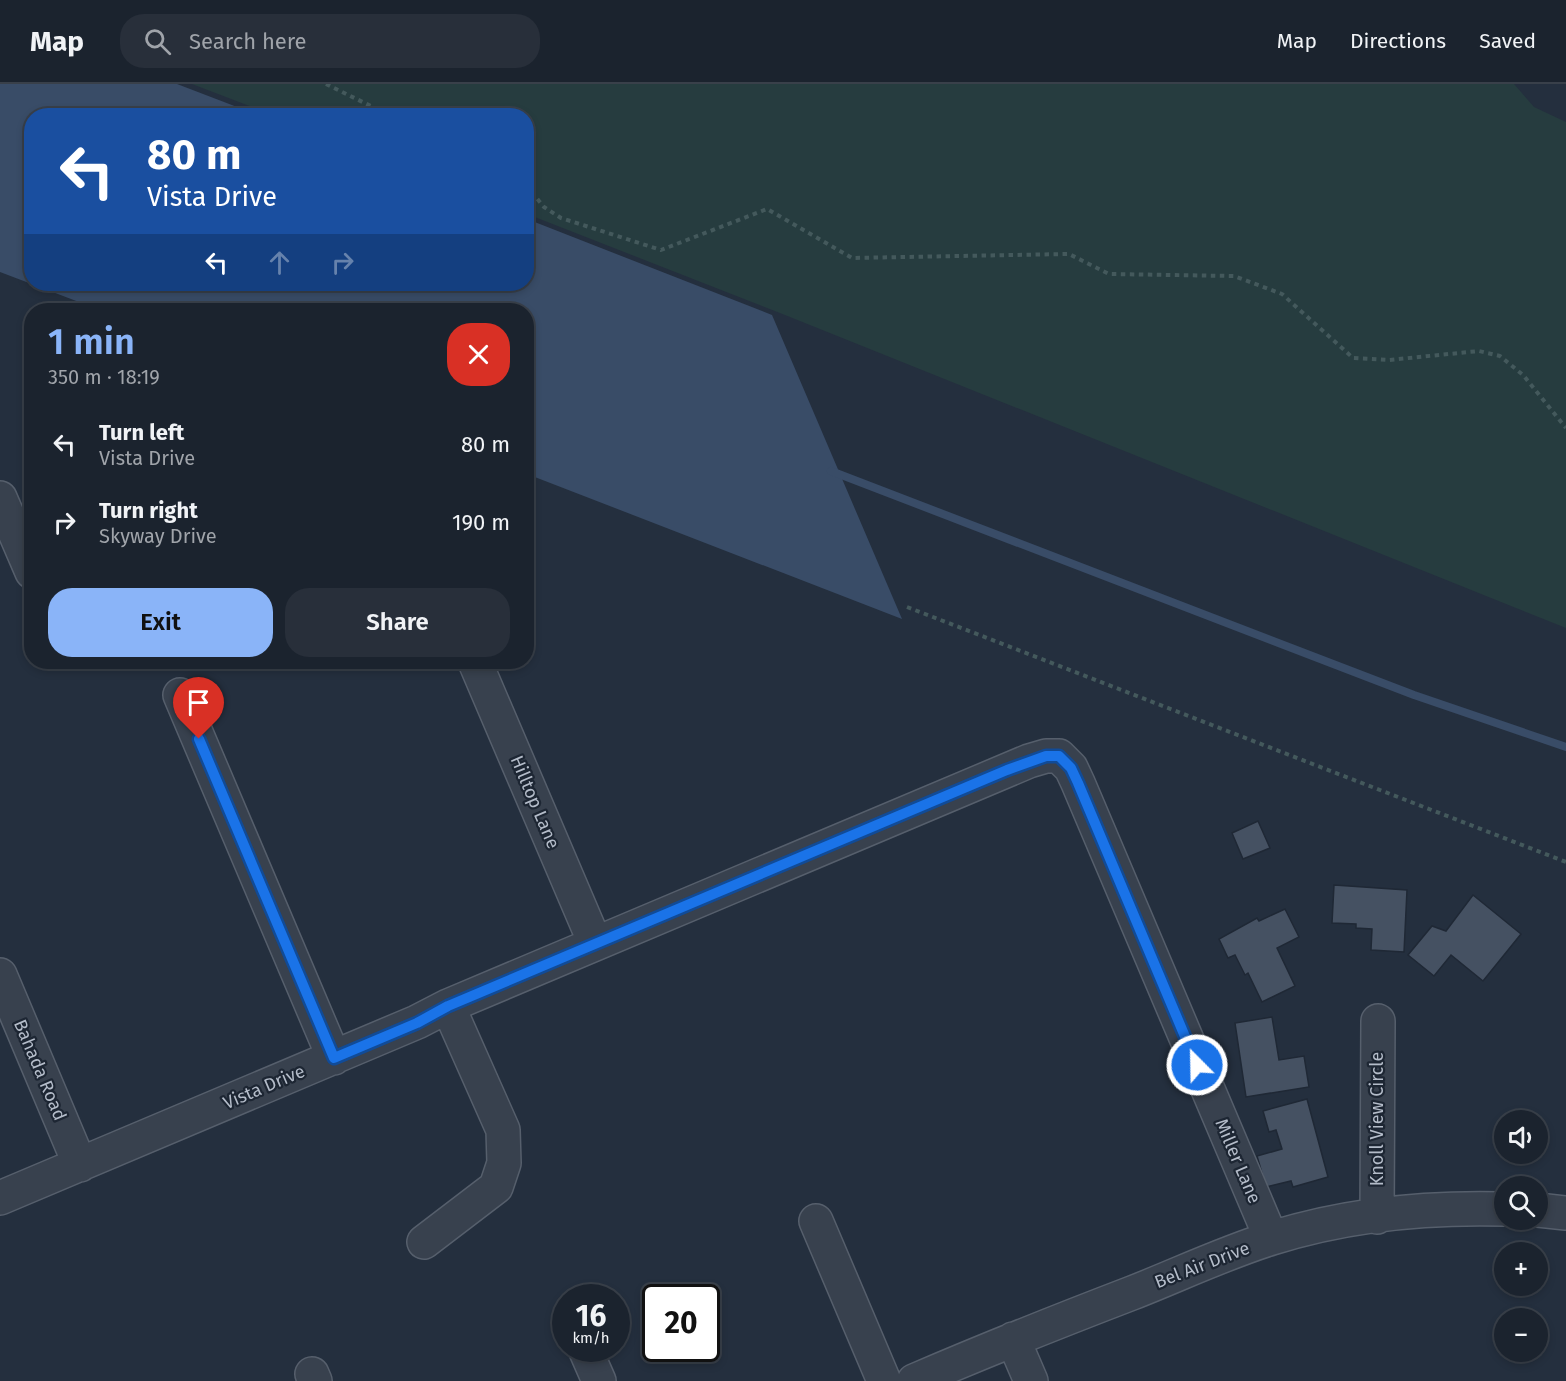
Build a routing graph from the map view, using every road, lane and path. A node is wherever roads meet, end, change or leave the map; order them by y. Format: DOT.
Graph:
graph roads {
  1 [pos="326,84"];
  2 [pos="376,108"];
  3 [pos="534,195"];
  4 [pos="1566,428"];
  5 [pos="0,498"];
  6 [pos="24,554"];
  7 [pos="907,606"];
  8 [pos="479,669"];
  9 [pos="180,695"];
  10 [pos="1059,756"];
  11 [pos="1566,862"];
  12 [pos="595,943"];
  13 [pos="0,975"];
  14 [pos="448,1006"];
  15 [pos="1378,1021"];
  16 [pos="334,1058"];
  17 [pos="80,1165"];
  18 [pos="0,1198"];
  19 [pos="1494,1209"];
  20 [pos="1548,1211"];
  21 [pos="1566,1213"];
  22 [pos="1377,1217"];
  23 [pos="816,1221"];
  24 [pos="1271,1239"];
  25 [pos="424,1242"];
  26 [pos="1013,1339"];
  27 [pos="591,1362"];
  28 [pos="599,1381"];
  29 [pos="884,1381"];
  30 [pos="914,1381"];
  31 [pos="1031,1381"];
  1 -- 2 [label="path"];
  3 -- 4 [label="path"];
  5 -- 6 [label="street"];
  7 -- 11 [label="path"];
  8 -- 12 [label="street, Hilltop Lane"];
  9 -- 16 [label="street"];
  10 -- 12 [label="street, Vista Drive"];
  10 -- 24 [label="street, Miller Lane"];
  12 -- 14 [label="street, Vista Drive"];
  13 -- 17 [label="street, Bahada Road"];
  14 -- 16 [label="street, Vista Drive"];
  14 -- 25 [label="street"];
  15 -- 22 [label="street, Knoll View Circle"];
  16 -- 17 [label="street, Vista Drive"];
  17 -- 18 [label="street, Vista Drive"];
  19 -- 22 [label="street, Bel Air Drive"];
  20 -- 21 [label="street"];
  22 -- 24 [label="street, Bel Air Drive"];
  23 -- 29 [label="street"];
  24 -- 26 [label="street, Bel Air Drive"];
  26 -- 30 [label="street, Bel Air Drive"];
  26 -- 31 [label="street"];
  27 -- 28 [label="street"];
}
